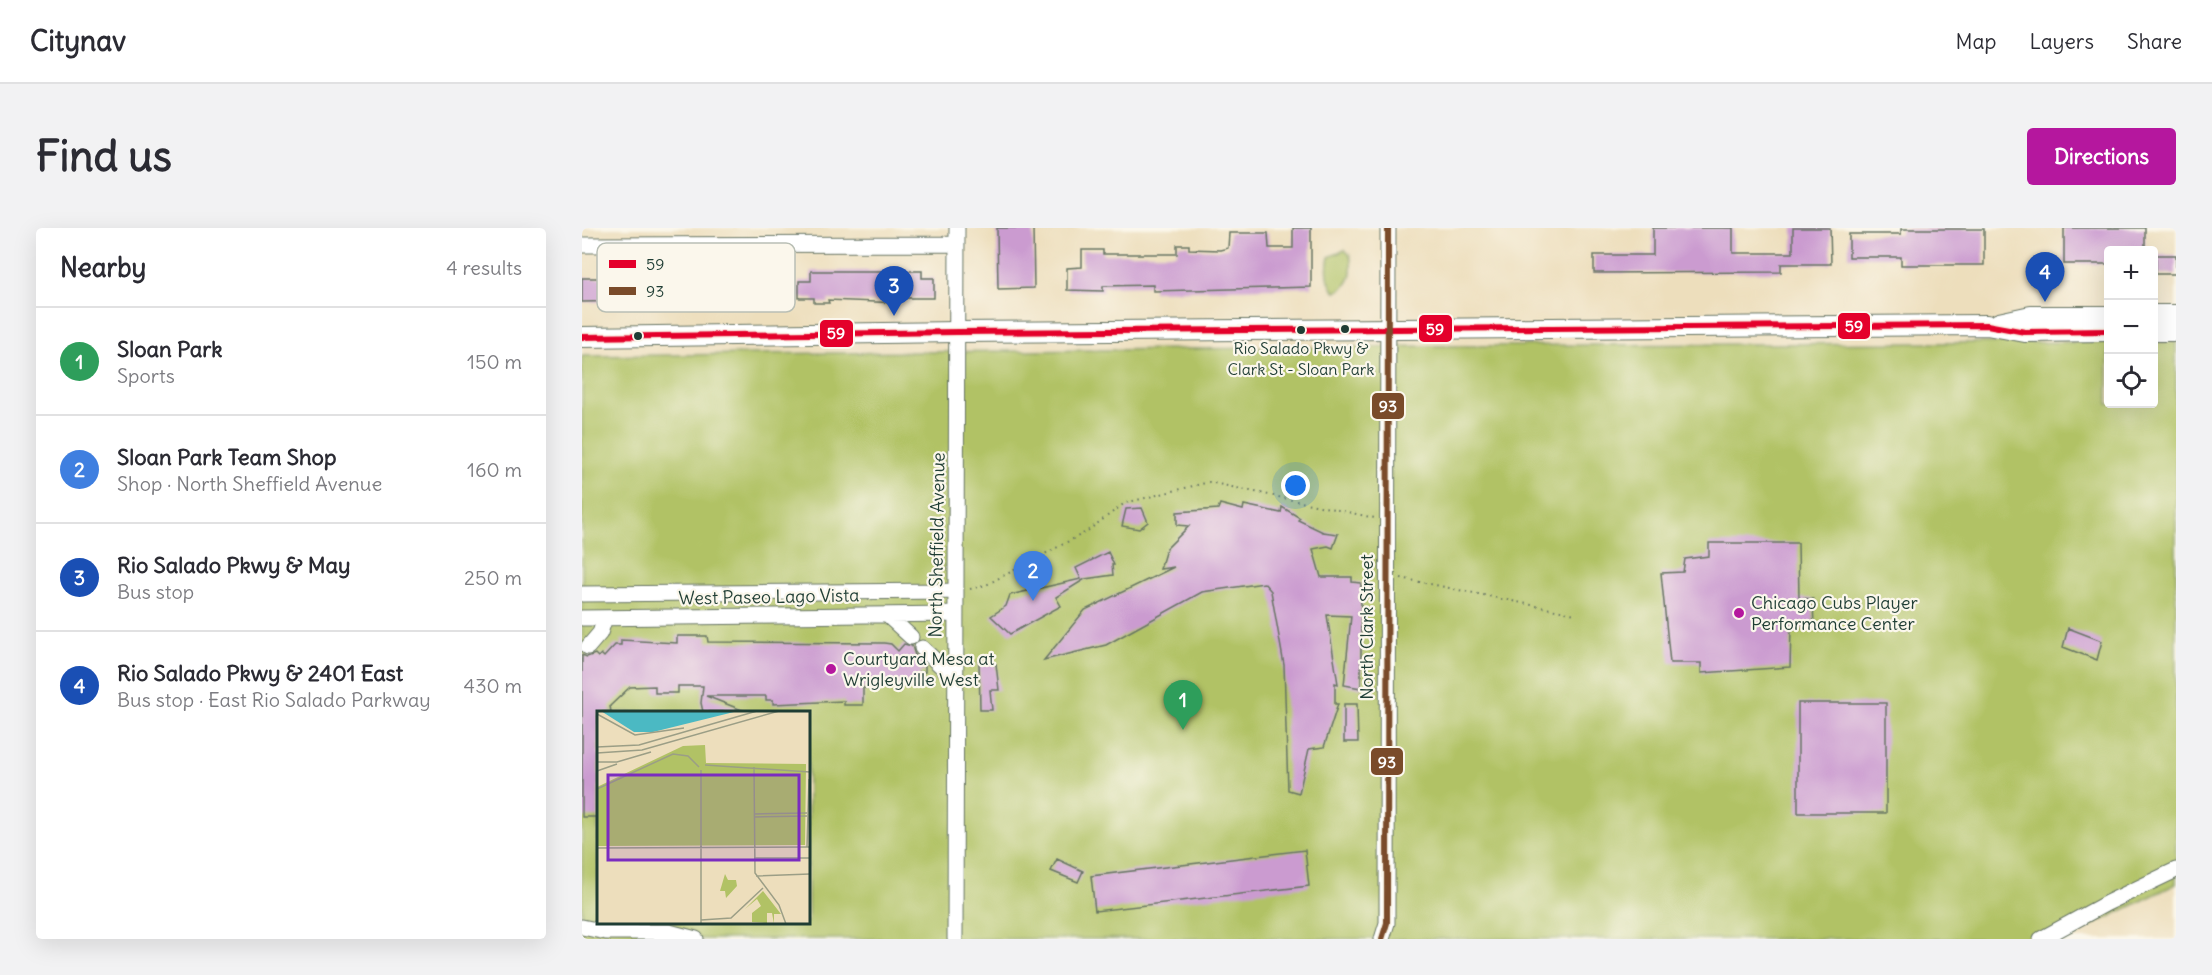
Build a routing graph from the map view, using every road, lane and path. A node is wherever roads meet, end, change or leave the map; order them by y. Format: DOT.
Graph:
graph roads {
  1 [pos="957,228"];
  2 [pos="1388,228"];
  3 [pos="795,244"];
  4 [pos="957,244"];
  5 [pos="582,245"];
  6 [pos="597,245"];
  7 [pos="2158,315"];
  8 [pos="2176,315"];
  9 [pos="2104,316"];
  10 [pos="1987,325"];
  11 [pos="1388,330"];
  12 [pos="2104,331"];
  13 [pos="2158,331"];
  14 [pos="2176,331"];
  15 [pos="957,332"];
  16 [pos="582,338"];
  17 [pos="1387,521"];
  18 [pos="1386,577"];
  19 [pos="956,591"];
  20 [pos="746,593"];
  21 [pos="582,594"];
  22 [pos="956,614"];
  23 [pos="1575,614"];
  24 [pos="887,615"];
  25 [pos="747,616"];
  26 [pos="582,618"];
  27 [pos="605,618"];
  28 [pos="588,647"];
  29 [pos="955,679"];
  30 [pos="2176,870"];
  31 [pos="1386,923"];
  32 [pos="582,927"];
  33 [pos="696,939"];
  34 [pos="955,939"];
  35 [pos="1382,939"];
  36 [pos="1391,939"];
  37 [pos="2041,939"];
  1 -- 4 [label="street, North Sheffield Avenue"];
  2 -- 11 [label="street, North Clark Street"];
  3 -- 4 [label="street"];
  4 -- 15 [label="street, North Sheffield Avenue"];
  5 -- 6 [label="street"];
  7 -- 8 [label="main road"];
  9 -- 10 [label="main road"];
  10 -- 11 [label="main road"];
  10 -- 12 [label="main road"];
  11 -- 15 [label="main road"];
  11 -- 17 [label="street, North Clark Street"];
  13 -- 14 [label="main road"];
  15 -- 16 [label="main road"];
  15 -- 19 [label="street, North Sheffield Avenue"];
  17 -- 18 [label="street, North Clark Street"];
  17 -- 19 [label="path"];
  18 -- 23 [label="path"];
  18 -- 31 [label="street, North Clark Street"];
  19 -- 20 [label="street, West Paseo Lago Vista"];
  19 -- 22 [label="street, North Sheffield Avenue"];
  20 -- 21 [label="street, West Paseo Lago Vista"];
  20 -- 25 [label="street"];
  22 -- 24 [label="street, West Paseo Lago Vista"];
  22 -- 29 [label="street, North Sheffield Avenue"];
  24 -- 25 [label="street, West Paseo Lago Vista"];
  24 -- 29 [label="street"];
  25 -- 27 [label="street, West Paseo Lago Vista"];
  26 -- 27 [label="street, West Paseo Lago Vista"];
  27 -- 28 [label="street"];
  29 -- 34 [label="street, North Sheffield Avenue"];
  30 -- 37 [label="street"];
  31 -- 35 [label="street, North Clark Street"];
  31 -- 36 [label="street, North Clark Street"];
  32 -- 33 [label="street"];
}
